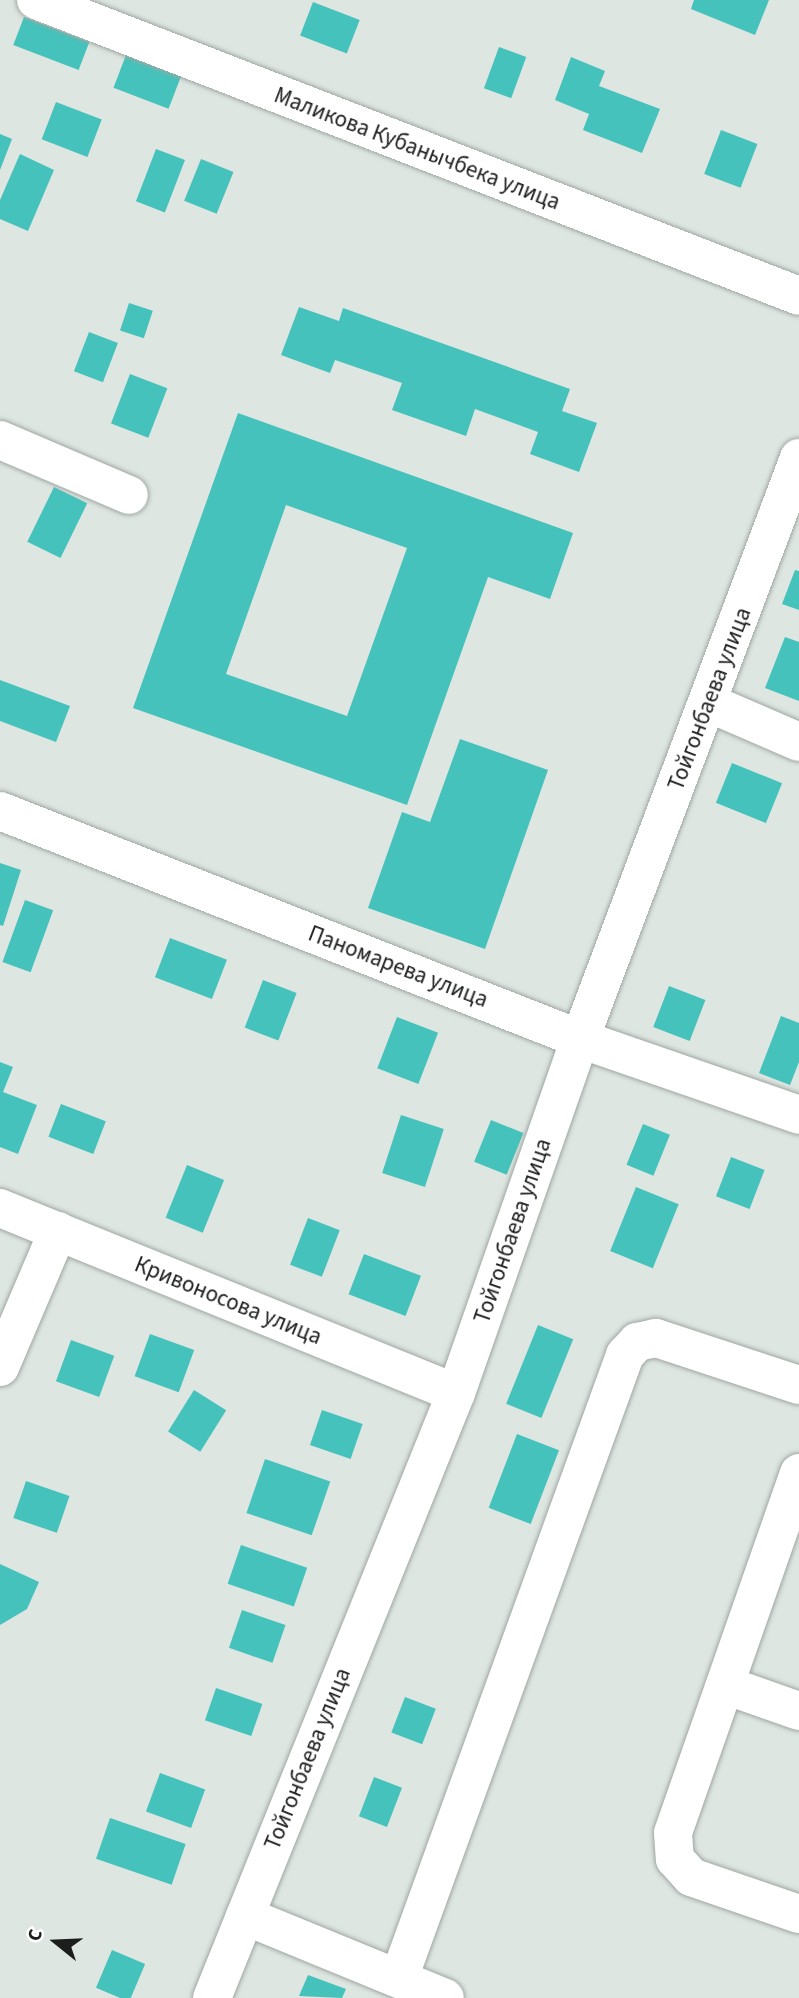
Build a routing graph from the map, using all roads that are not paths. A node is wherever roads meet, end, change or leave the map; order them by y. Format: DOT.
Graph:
graph roads {
  1 [pos="36,0"];
  2 [pos="799,296"];
  3 [pos="0,440"];
  4 [pos="799,458"];
  5 [pos="130,495"];
  6 [pos="709,703"];
  7 [pos="799,742"];
  8 [pos="0,811"];
  9 [pos="580,1039"];
  10 [pos="799,1115"];
  11 [pos="0,1208"];
  12 [pos="58,1231"];
  13 [pos="0,1367"];
  14 [pos="799,1385"];
  15 [pos="456,1393"];
  16 [pos="798,1483"];
  17 [pos="725,1685"];
  18 [pos="799,1711"];
  19 [pos="799,1914"];
  20 [pos="245,1916"];
  21 [pos="398,1978"];
  22 [pos="212,1998"];
  23 [pos="445,1998"];
  1 -- 2 [label="street, Маликова Кубанычбека улица"];
  3 -- 5 [label="street"];
  4 -- 6 [label="street, Тойгонбаева улица"];
  6 -- 7 [label="street"];
  6 -- 9 [label="street, Тойгонбаева улица"];
  8 -- 9 [label="street, Паномарева улица"];
  9 -- 10 [label="street, Паномарева улица"];
  9 -- 15 [label="street, Тойгонбаева улица"];
  11 -- 12 [label="street, Кривоносова улица"];
  12 -- 13 [label="street"];
  12 -- 15 [label="street, Кривоносова улица"];
  14 -- 21 [label="street"];
  15 -- 20 [label="street, Тойгонбаева улица"];
  16 -- 17 [label="street"];
  17 -- 18 [label="street"];
  17 -- 19 [label="street"];
  20 -- 21 [label="street"];
  20 -- 22 [label="street, Тойгонбаева улица"];
  21 -- 23 [label="street"];
}
